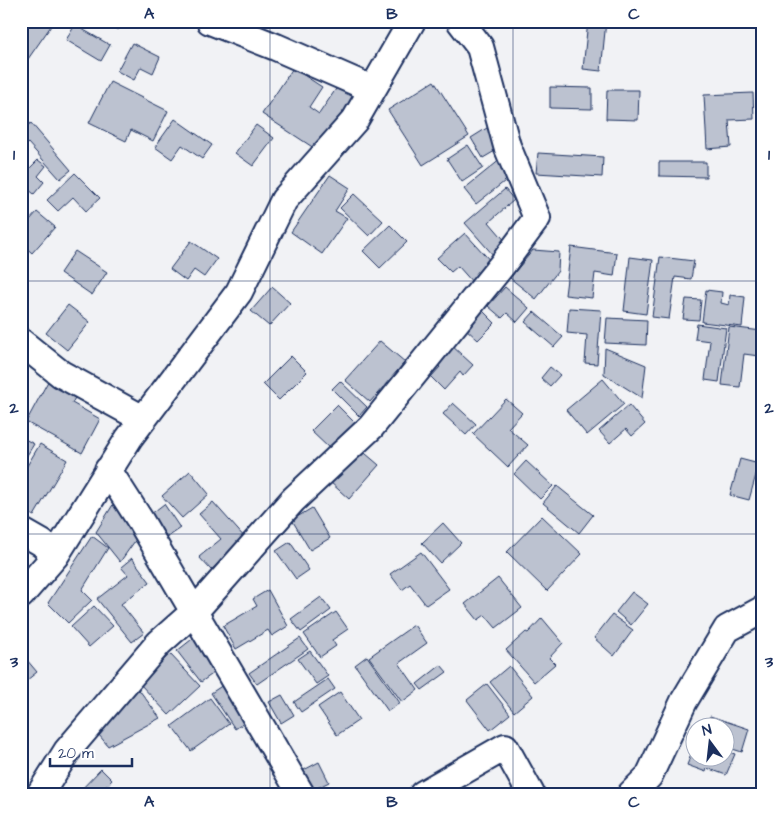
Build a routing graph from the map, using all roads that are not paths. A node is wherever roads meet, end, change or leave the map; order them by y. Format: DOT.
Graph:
graph roads {
  1 [pos="210,21"];
  2 [pos="412,21"];
  3 [pos="460,21"];
  4 [pos="372,89"];
  5 [pos="21,342"];
  6 [pos="143,419"];
  7 [pos="108,470"];
  8 [pos="21,531"];
  9 [pos="55,556"];
  10 [pos="21,595"];
  11 [pos="762,610"];
  12 [pos="194,612"];
  13 [pos="40,794"];
  14 [pos="301,794"];
  15 [pos="423,794"];
  16 [pos="531,794"];
  17 [pos="631,794"];
  1 -- 4 [label="street"];
  2 -- 4 [label="street"];
  3 -- 12 [label="street"];
  4 -- 6 [label="street"];
  5 -- 6 [label="street"];
  6 -- 7 [label="street"];
  7 -- 9 [label="street"];
  7 -- 12 [label="street"];
  8 -- 9 [label="street"];
  9 -- 10 [label="street"];
  11 -- 17 [label="street"];
  12 -- 13 [label="street"];
  12 -- 14 [label="street"];
  15 -- 16 [label="street"];
}
